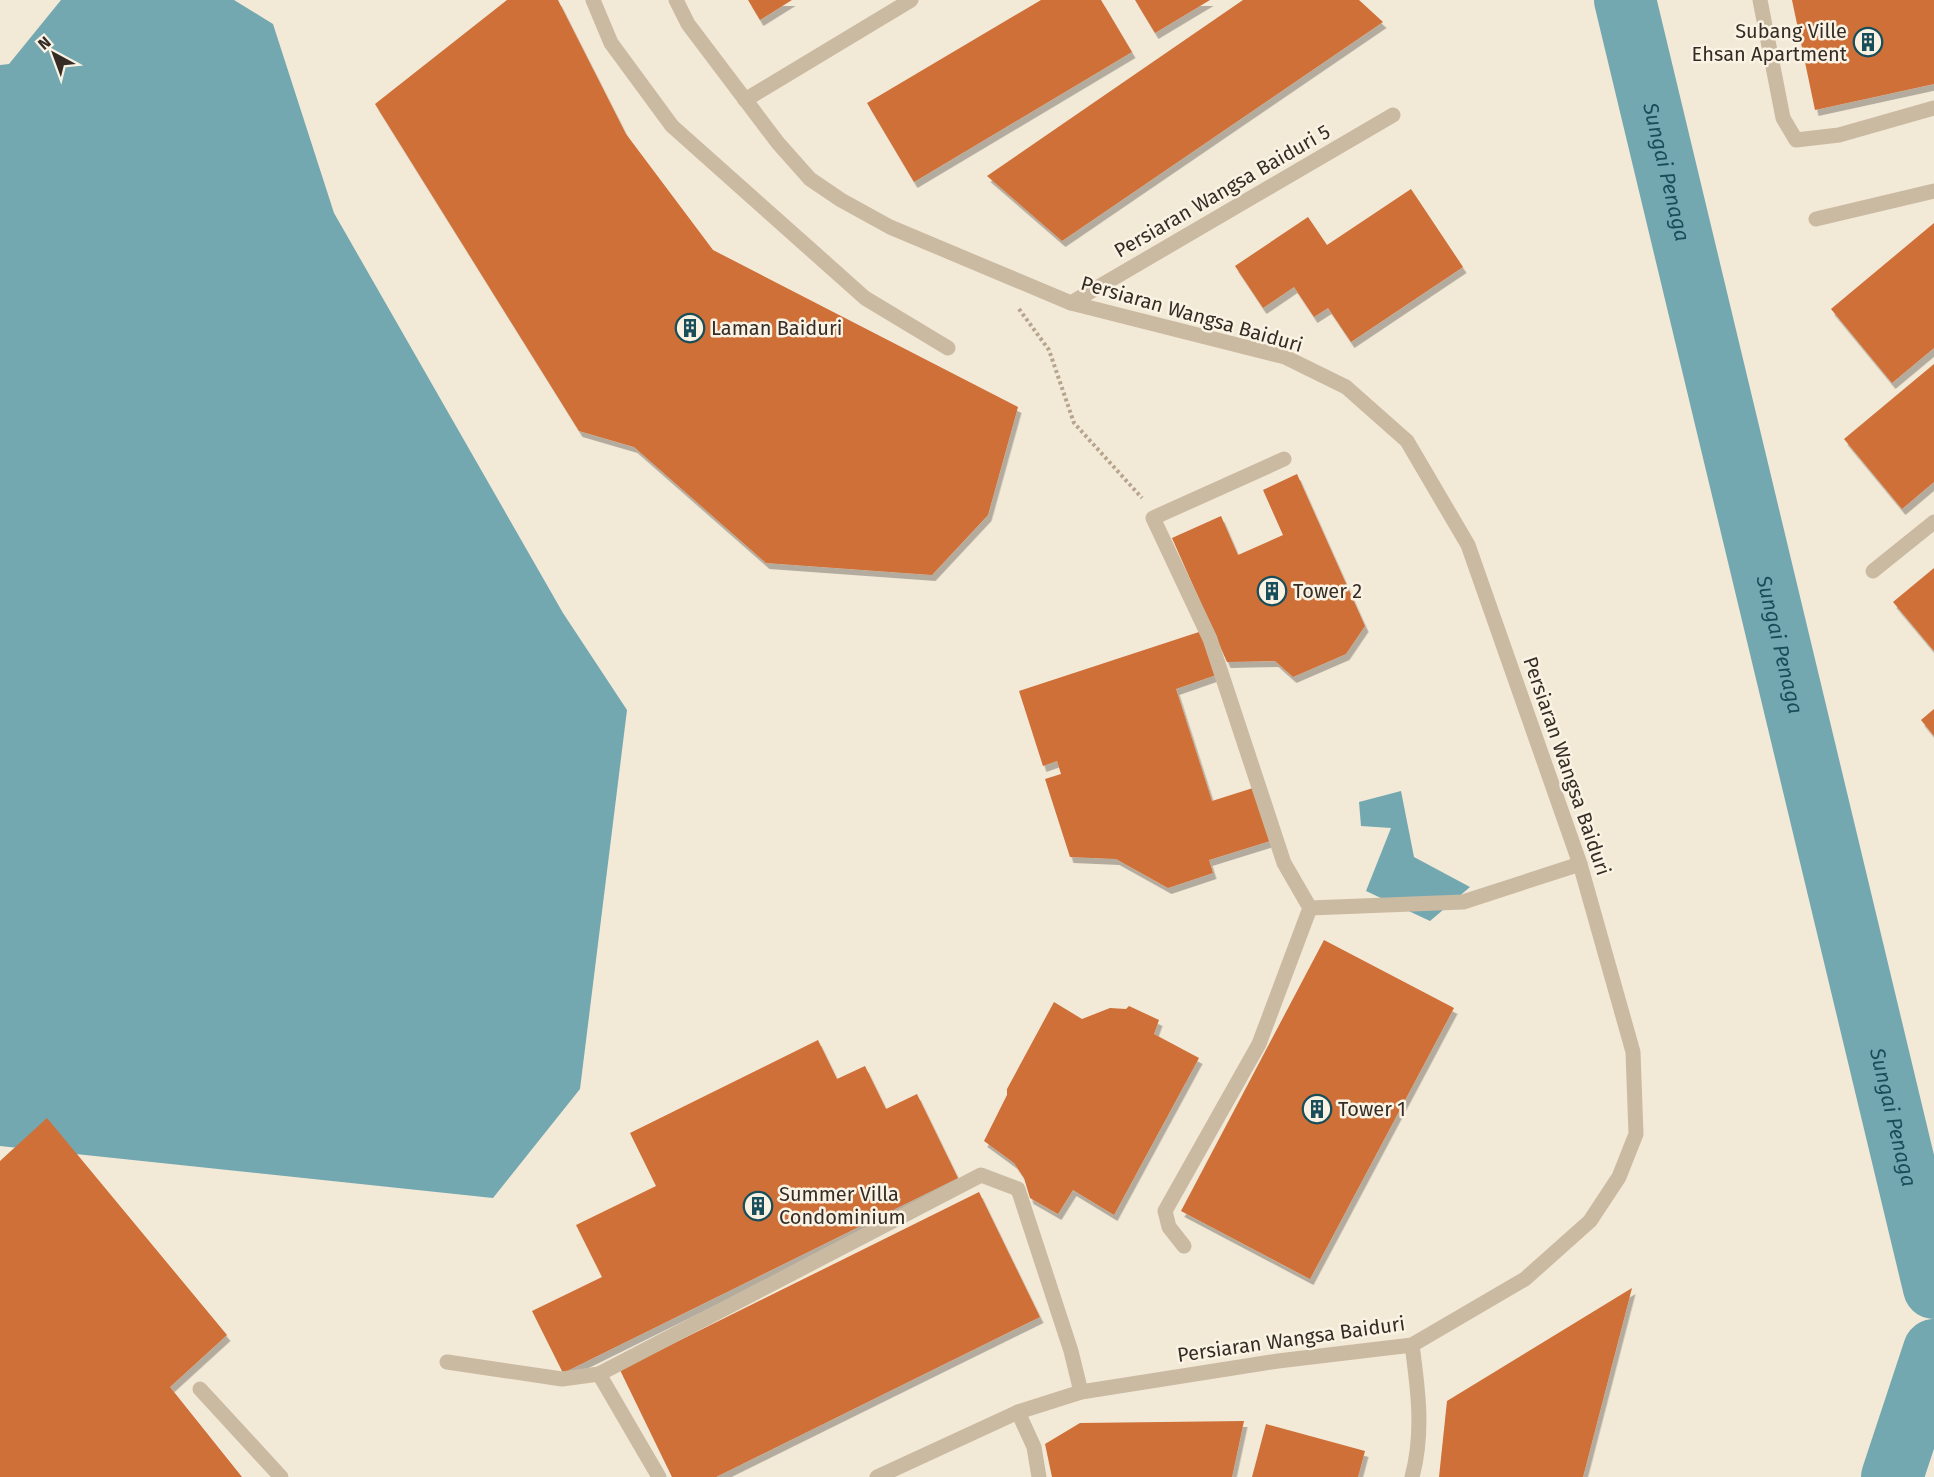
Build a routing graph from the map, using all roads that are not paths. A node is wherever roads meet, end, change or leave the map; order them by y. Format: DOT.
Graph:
graph roads {
  1 [pos="593,0"];
  2 [pos="675,0"];
  3 [pos="911,0"];
  4 [pos="1760,0"];
  5 [pos="745,100"];
  6 [pos="1934,108"];
  7 [pos="1393,115"];
  8 [pos="1934,191"];
  9 [pos="1816,219"];
  10 [pos="1071,303"];
  11 [pos="948,348"];
  12 [pos="1284,459"];
  13 [pos="1934,522"];
  14 [pos="1874,571"];
  15 [pos="1580,864"];
  16 [pos="1310,909"];
  17 [pos="1184,1246"];
  18 [pos="1412,1345"];
  19 [pos="447,1362"];
  20 [pos="599,1374"];
  21 [pos="200,1389"];
  22 [pos="1081,1392"];
  23 [pos="1017,1412"];
  24 [pos="280,1477"];
  25 [pos="659,1477"];
  26 [pos="878,1477"];
  27 [pos="1039,1477"];
  28 [pos="1412,1477"];
  1 -- 11 [label="street"];
  2 -- 5 [label="street, Persiaran Wangsa Baiduri"];
  3 -- 5 [label="street"];
  4 -- 6 [label="street"];
  5 -- 10 [label="street, Persiaran Wangsa Baiduri"];
  7 -- 10 [label="street, Persiaran Wangsa Baiduri 5"];
  8 -- 9 [label="street"];
  10 -- 15 [label="street, Persiaran Wangsa Baiduri"];
  12 -- 16 [label="street"];
  13 -- 14 [label="street"];
  15 -- 16 [label="street"];
  15 -- 18 [label="street, Persiaran Wangsa Baiduri"];
  16 -- 17 [label="street"];
  18 -- 22 [label="street, Persiaran Wangsa Baiduri"];
  18 -- 28 [label="street"];
  19 -- 20 [label="street"];
  20 -- 22 [label="street"];
  20 -- 25 [label="street"];
  21 -- 24 [label="street"];
  22 -- 23 [label="street, Persiaran Wangsa Baiduri"];
  23 -- 26 [label="street, Persiaran Wangsa Baiduri"];
  23 -- 27 [label="street"];
}
